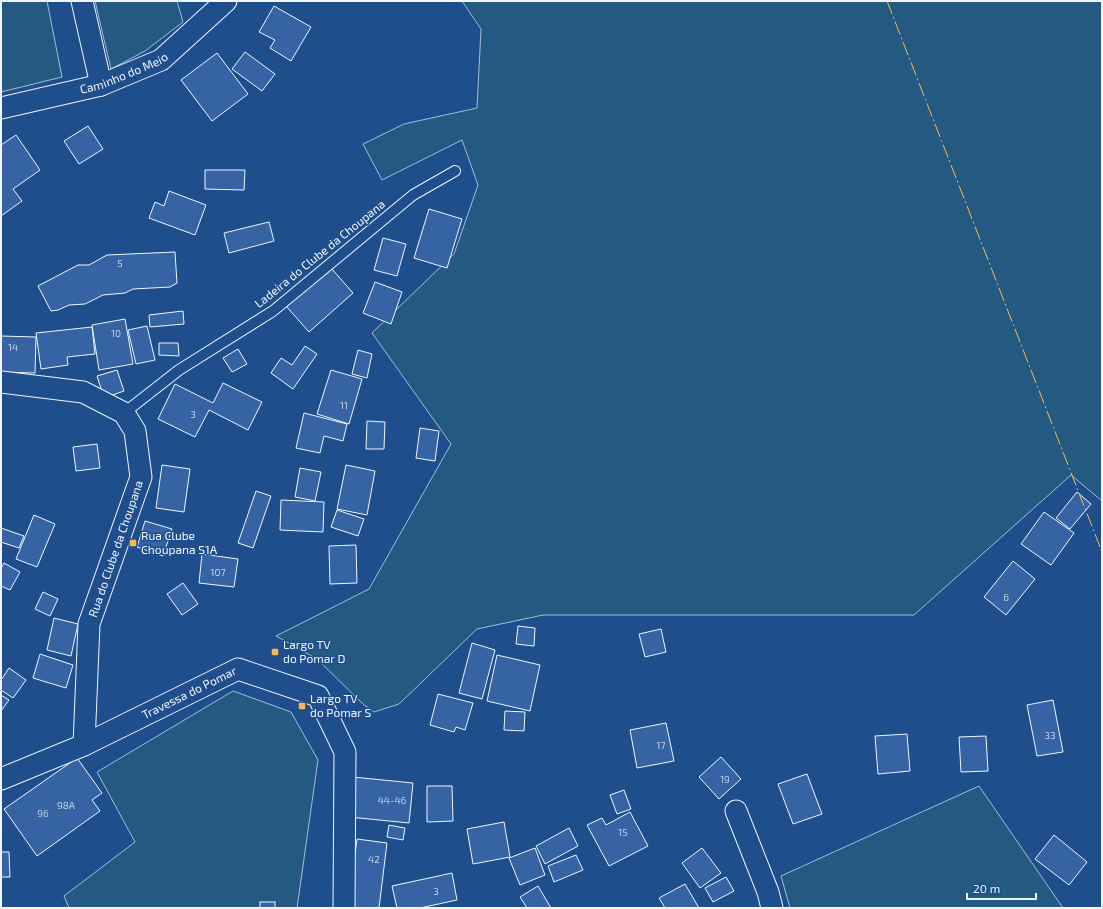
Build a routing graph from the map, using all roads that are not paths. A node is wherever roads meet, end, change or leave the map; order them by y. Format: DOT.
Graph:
graph roads {
  1 [pos="82,1"];
  2 [pos="226,1"];
  3 [pos="101,85"];
  4 [pos="1,108"];
  5 [pos="456,171"];
  6 [pos="1,382"];
  7 [pos="124,413"];
  8 [pos="84,745"];
  9 [pos="1,779"];
  10 [pos="736,811"];
  11 [pos="344,908"];
  12 [pos="772,908"];
  1 -- 3 [label="street"];
  2 -- 3 [label="street, Caminho do Meio"];
  3 -- 4 [label="street, Caminho do Meio"];
  5 -- 7 [label="lane, Ladeira do Clube da Choupana"];
  6 -- 7 [label="street"];
  7 -- 8 [label="street, Rua do Clube da Choupana"];
  8 -- 9 [label="street, Travessa do Pomar"];
  8 -- 11 [label="street, Travessa do Pomar"];
  10 -- 12 [label="street"];
}
